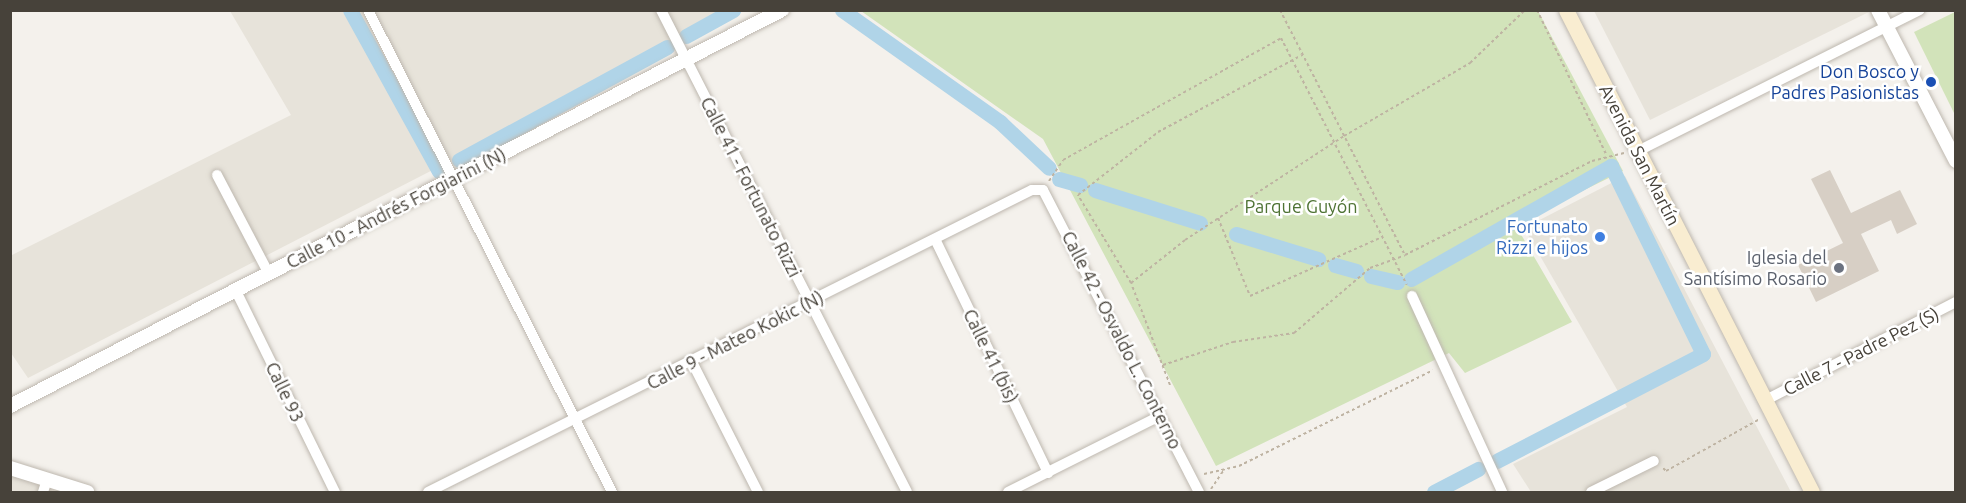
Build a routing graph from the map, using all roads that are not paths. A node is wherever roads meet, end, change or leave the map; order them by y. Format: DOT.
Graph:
graph roads {
  1 [pos="368,10"];
  2 [pos="661,10"];
  3 [pos="782,10"];
  4 [pos="1566,10"];
  5 [pos="1878,10"];
  6 [pos="1920,10"];
  7 [pos="1887,27"];
  8 [pos="686,60"];
  9 [pos="1638,151"];
  10 [pos="1956,160"];
  11 [pos="217,175"];
  12 [pos="455,178"];
  13 [pos="1043,190"];
  14 [pos="935,239"];
  15 [pos="269,274"];
  16 [pos="236,291"];
  17 [pos="1412,296"];
  18 [pos="810,302"];
  19 [pos="1956,302"];
  20 [pos="692,362"];
  21 [pos="10,406"];
  22 [pos="1769,406"];
  23 [pos="1160,416"];
  24 [pos="577,420"];
  25 [pos="1654,461"];
  26 [pos="10,468"];
  27 [pos="1048,473"];
  28 [pos="45,486"];
  29 [pos="87,492"];
  30 [pos="335,492"];
  31 [pos="428,492"];
  32 [pos="612,492"];
  33 [pos="758,492"];
  34 [pos="907,492"];
  35 [pos="1008,492"];
  36 [pos="1199,492"];
  37 [pos="1502,492"];
  38 [pos="1591,492"];
  39 [pos="1812,492"];
  1 -- 12 [label="street"];
  2 -- 8 [label="street, Calle 41 - Fortunato Rizzi"];
  3 -- 8 [label="street, Calle 10 - Andrés Forgiarini (N)"];
  4 -- 9 [label="main road, Avenida San Martín"];
  5 -- 7 [label="street"];
  6 -- 7 [label="street"];
  7 -- 9 [label="street"];
  7 -- 10 [label="street"];
  8 -- 12 [label="street, Calle 10 - Andrés Forgiarini (N)"];
  8 -- 18 [label="street, Calle 41 - Fortunato Rizzi"];
  9 -- 22 [label="main road, Avenida San Martín"];
  11 -- 15 [label="street"];
  12 -- 15 [label="street, Calle 10 - Andrés Forgiarini (N)"];
  12 -- 24 [label="street"];
  13 -- 14 [label="street, Calle 9 - Mateo Kokic (N)"];
  13 -- 23 [label="street, Calle 42 - Osvaldo L. Conterno"];
  14 -- 18 [label="street, Calle 9 - Mateo Kokic (N)"];
  14 -- 27 [label="street, Calle 41 (bis)"];
  15 -- 16 [label="street, Calle 10 - Andrés Forgiarini (N)"];
  16 -- 21 [label="street, Calle 10 - Andrés Forgiarini (N)"];
  16 -- 30 [label="street, Calle 93"];
  17 -- 37 [label="street"];
  18 -- 20 [label="street, Calle 9 - Mateo Kokic (N)"];
  18 -- 34 [label="street, Calle 41 - Fortunato Rizzi"];
  19 -- 22 [label="street, Calle 7 - Padre Pez (S)"];
  20 -- 24 [label="street, Calle 9 - Mateo Kokic (N)"];
  20 -- 33 [label="street"];
  22 -- 39 [label="main road, Avenida San Martín"];
  23 -- 27 [label="street"];
  23 -- 36 [label="street, Calle 42 - Osvaldo L. Conterno"];
  24 -- 31 [label="street, Calle 9 - Mateo Kokic (N)"];
  24 -- 32 [label="street"];
  25 -- 38 [label="street"];
  26 -- 28 [label="street"];
  27 -- 35 [label="street"];
  28 -- 29 [label="street"];
}
